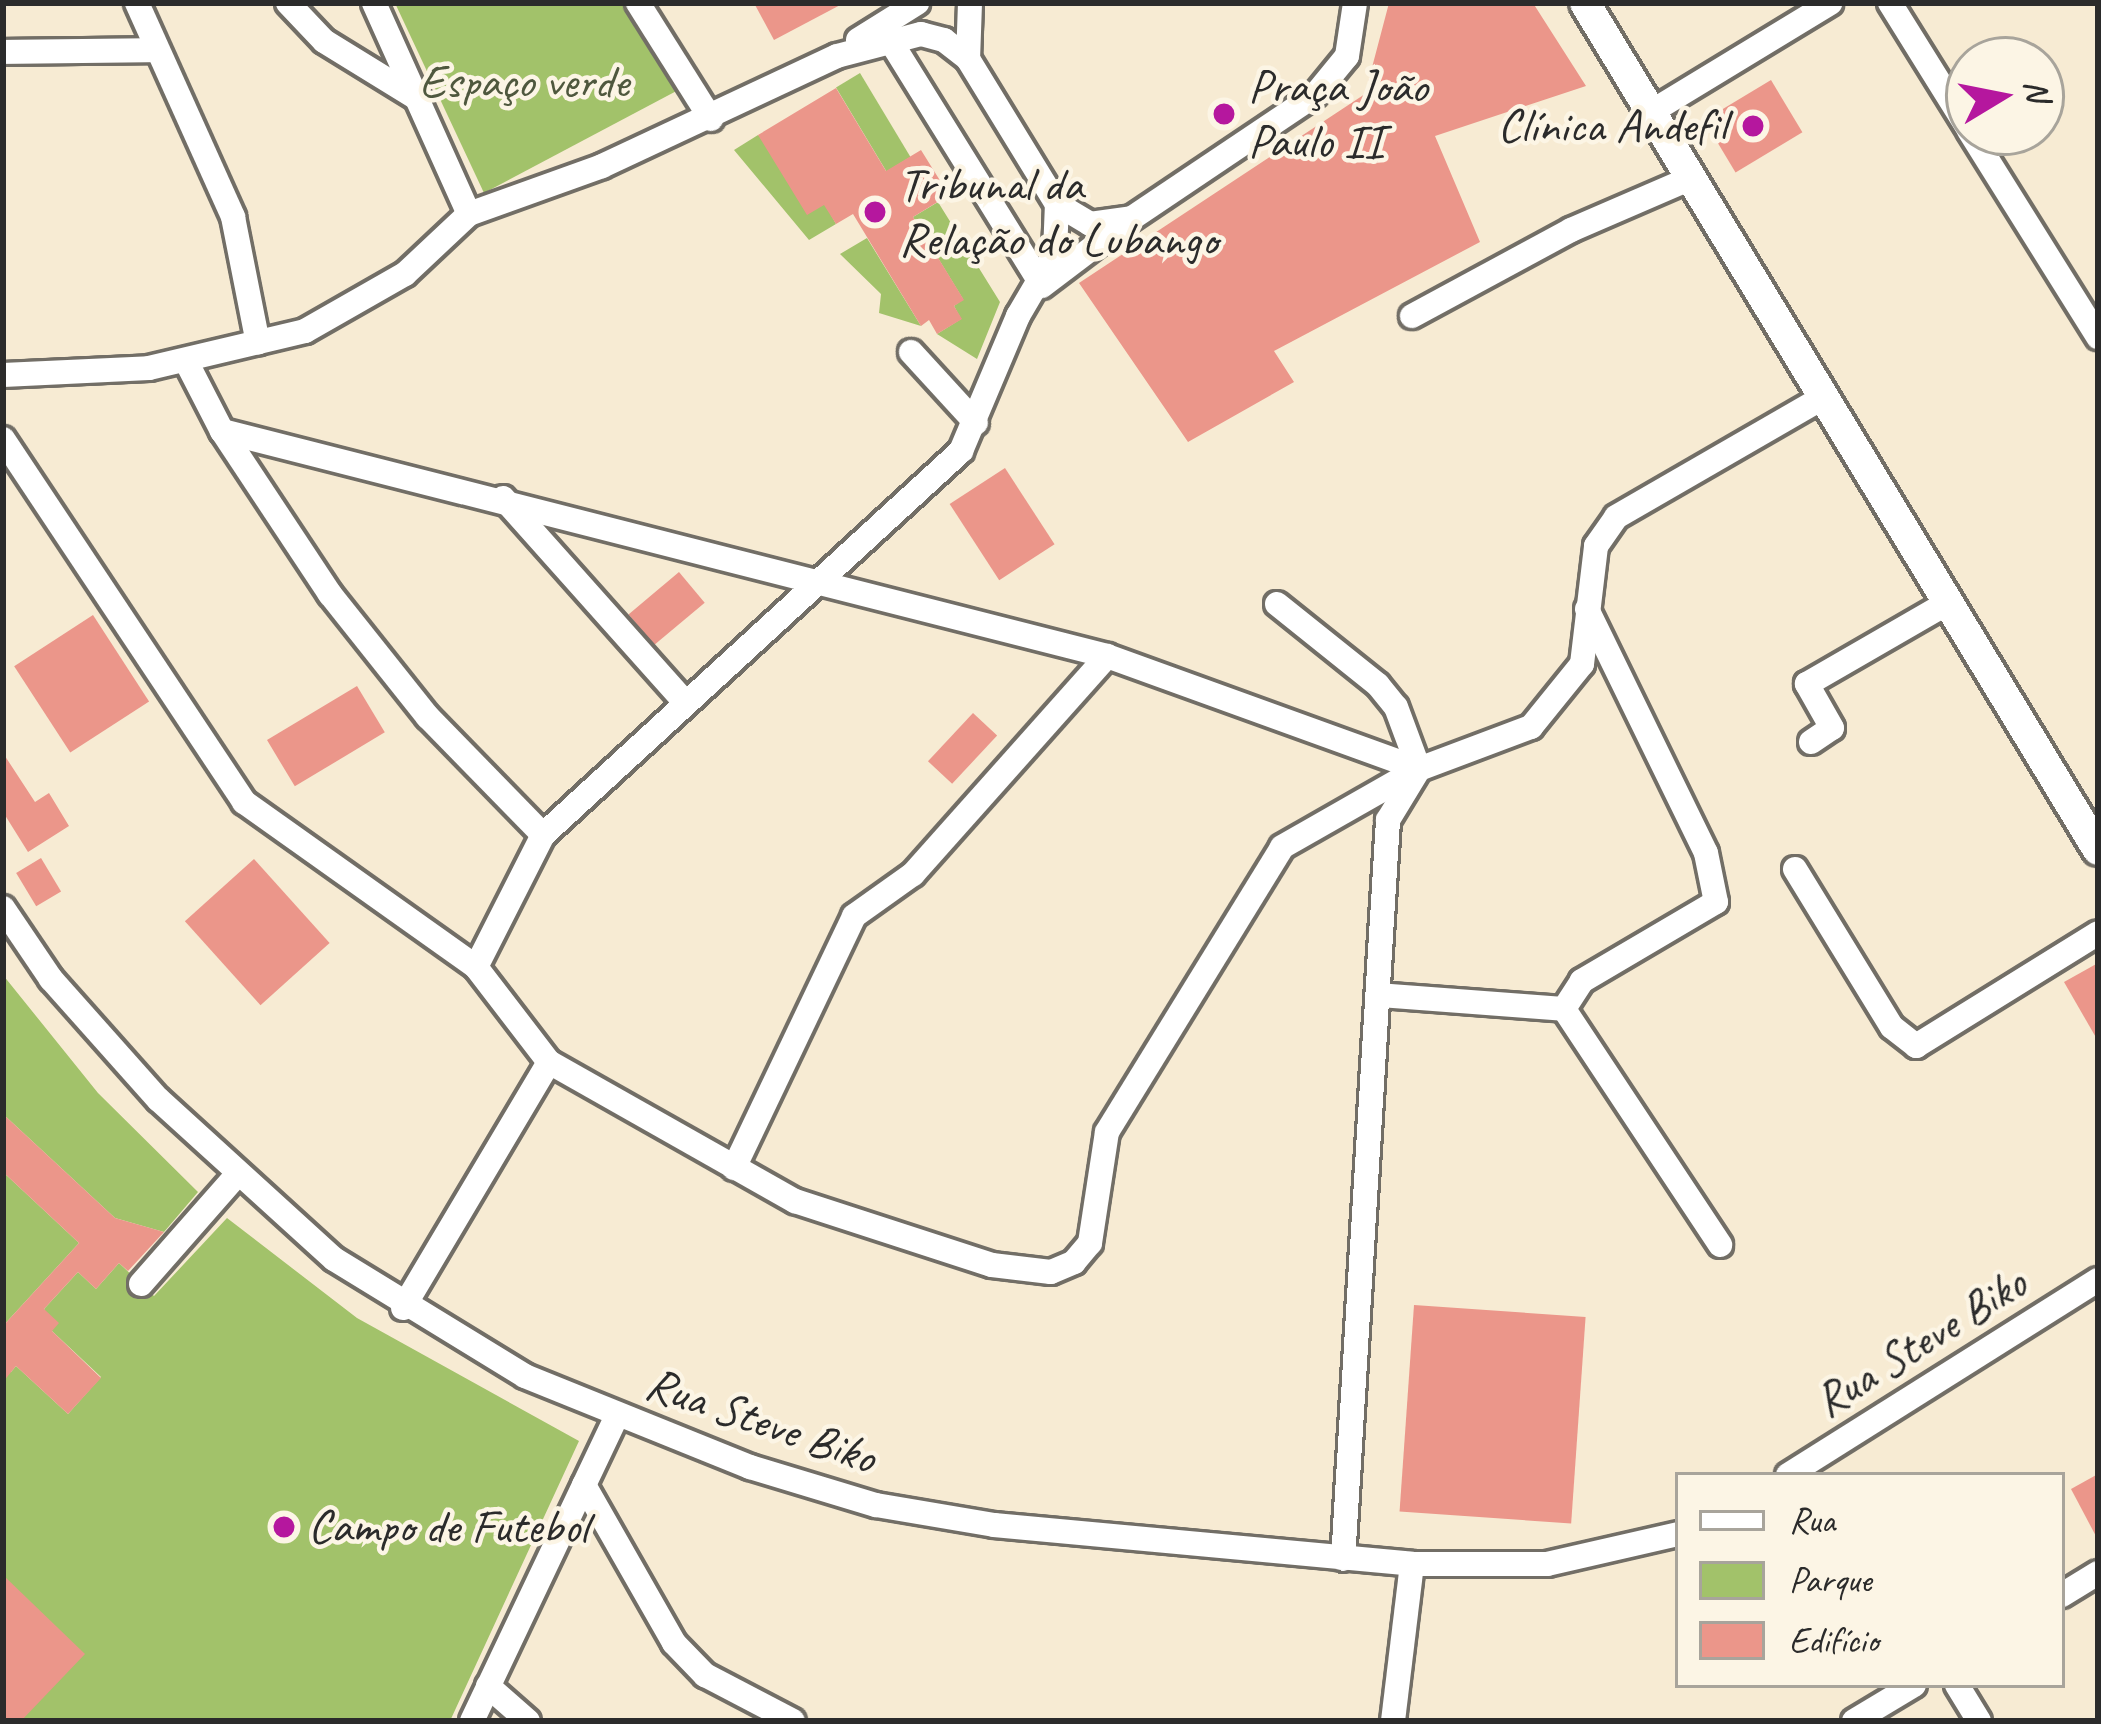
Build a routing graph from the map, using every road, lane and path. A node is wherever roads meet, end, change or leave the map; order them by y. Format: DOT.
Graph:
graph roads {
  1 [pos="137,3"];
  2 [pos="288,3"];
  3 [pos="374,3"];
  4 [pos="638,3"];
  5 [pos="916,3"];
  6 [pos="970,3"];
  7 [pos="1585,3"];
  8 [pos="1830,3"];
  9 [pos="1890,3"];
  10 [pos="1357,8"];
  11 [pos="888,38"];
  12 [pos="156,50"];
  13 [pos="3,52"];
  14 [pos="838,56"];
  15 [pos="968,59"];
  16 [pos="1945,91"];
  17 [pos="421,100"];
  18 [pos="1652,112"];
  19 [pos="711,118"];
  20 [pos="1986,156"];
  21 [pos="1691,178"];
  22 [pos="1057,204"];
  23 [pos="469,214"];
  24 [pos="1132,218"];
  25 [pos="1035,288"];
  26 [pos="1412,316"];
  27 [pos="2098,337"];
  28 [pos="257,343"];
  29 [pos="911,352"];
  30 [pos="186,361"];
  31 [pos="3,375"];
  32 [pos="1824,398"];
  33 [pos="976,422"];
  34 [pos="222,431"];
  35 [pos="3,439"];
  36 [pos="502,497"];
  37 [pos="827,579"];
  38 [pos="1949,602"];
  39 [pos="1276,604"];
  40 [pos="1586,607"];
  41 [pos="1107,656"];
  42 [pos="685,702"];
  43 [pos="1811,742"];
  44 [pos="1419,769"];
  45 [pos="543,835"];
  46 [pos="2098,850"];
  47 [pos="1795,869"];
  48 [pos="3,908"];
  49 [pos="2098,934"];
  50 [pos="476,967"];
  51 [pos="1379,995"];
  52 [pos="1564,1009"];
  53 [pos="549,1062"];
  54 [pos="734,1168"];
  55 [pos="236,1176"];
  56 [pos="1720,1245"];
  57 [pos="2098,1280"];
  58 [pos="141,1284"];
  59 [pos="403,1308"];
  60 [pos="617,1416"];
  61 [pos="1793,1472"];
  62 [pos="584,1485"];
  63 [pos="1675,1535"];
  64 [pos="1343,1558"];
  65 [pos="1412,1564"];
  66 [pos="2098,1573"];
  67 [pos="2065,1593"];
  68 [pos="488,1686"];
  69 [pos="1909,1688"];
  70 [pos="1959,1688"];
  71 [pos="472,1721"];
  72 [pos="528,1721"];
  73 [pos="793,1721"];
  74 [pos="1393,1721"];
  75 [pos="1854,1721"];
  76 [pos="1979,1721"];
  1 -- 12 [label="street"];
  2 -- 17 [label="street"];
  3 -- 17 [label="street"];
  4 -- 19 [label="street"];
  5 -- 14 [label="street"];
  6 -- 15 [label="street"];
  7 -- 18 [label="main road"];
  8 -- 18 [label="street"];
  9 -- 16 [label="street"];
  10 -- 24 [label="street"];
  11 -- 14 [label="street"];
  11 -- 15 [label="street"];
  11 -- 25 [label="street"];
  12 -- 13 [label="street"];
  12 -- 28 [label="street"];
  14 -- 19 [label="street"];
  15 -- 22 [label="street"];
  17 -- 23 [label="street"];
  18 -- 21 [label="main road"];
  19 -- 23 [label="street"];
  20 -- 27 [label="street"];
  21 -- 26 [label="street"];
  21 -- 32 [label="main road"];
  22 -- 24 [label="street"];
  22 -- 25 [label="street"];
  23 -- 28 [label="street"];
  24 -- 25 [label="street"];
  25 -- 33 [label="street"];
  28 -- 30 [label="street"];
  29 -- 33 [label="street"];
  30 -- 31 [label="street"];
  30 -- 34 [label="street"];
  32 -- 38 [label="main road"];
  32 -- 40 [label="street"];
  33 -- 37 [label="street"];
  34 -- 36 [label="street"];
  34 -- 45 [label="street"];
  35 -- 50 [label="street"];
  36 -- 37 [label="street"];
  36 -- 42 [label="street"];
  37 -- 41 [label="street"];
  37 -- 42 [label="street"];
  38 -- 43 [label="street"];
  38 -- 46 [label="main road"];
  39 -- 44 [label="street"];
  40 -- 44 [label="street"];
  40 -- 52 [label="street"];
  41 -- 44 [label="street"];
  41 -- 54 [label="street"];
  42 -- 45 [label="street"];
  44 -- 51 [label="street"];
  44 -- 54 [label="street"];
  45 -- 50 [label="street"];
  47 -- 49 [label="street"];
  48 -- 55 [label="street, Rua Steve Biko"];
  50 -- 53 [label="street"];
  51 -- 52 [label="street"];
  51 -- 64 [label="street"];
  52 -- 56 [label="street"];
  53 -- 54 [label="street"];
  53 -- 59 [label="street"];
  55 -- 58 [label="street"];
  55 -- 59 [label="street, Rua Steve Biko"];
  57 -- 61 [label="street, Rua Steve Biko"];
  59 -- 60 [label="street, Rua Steve Biko"];
  60 -- 62 [label="street"];
  60 -- 64 [label="street, Rua Steve Biko"];
  62 -- 68 [label="street"];
  62 -- 73 [label="street"];
  63 -- 65 [label="street, Rua Steve Biko"];
  64 -- 65 [label="street, Rua Steve Biko"];
  65 -- 74 [label="street"];
  66 -- 67 [label="street"];
  68 -- 71 [label="street"];
  68 -- 72 [label="street"];
  69 -- 75 [label="street"];
  70 -- 76 [label="street"];
}
